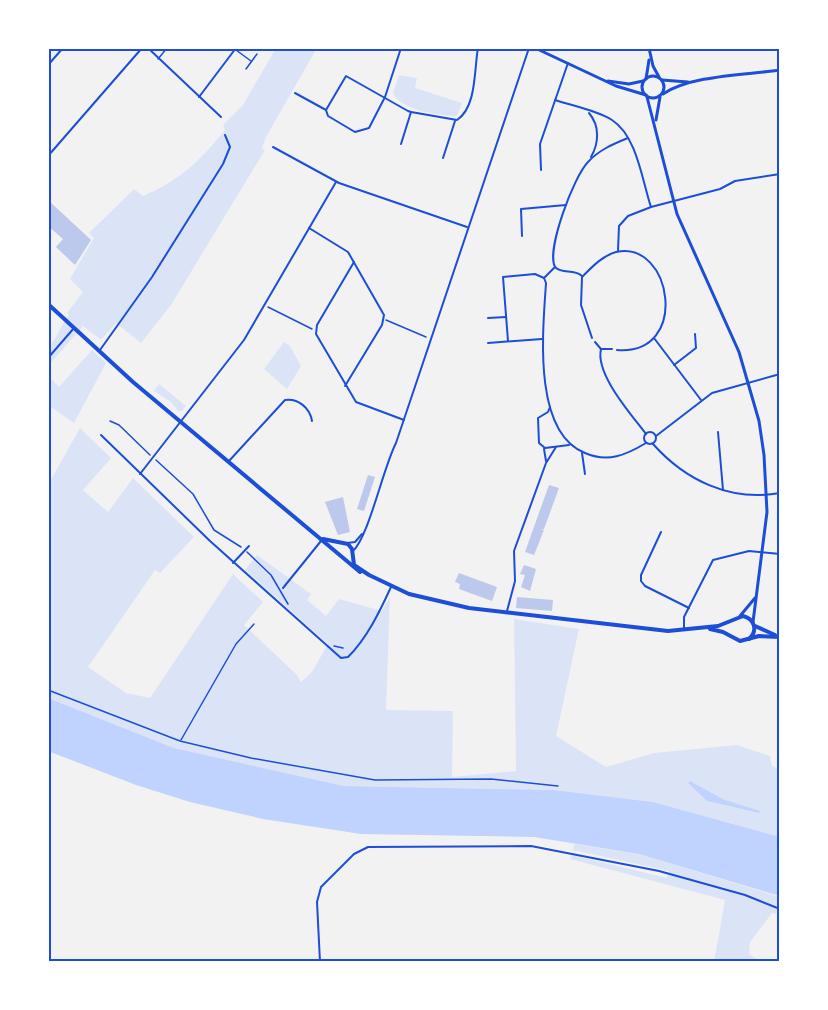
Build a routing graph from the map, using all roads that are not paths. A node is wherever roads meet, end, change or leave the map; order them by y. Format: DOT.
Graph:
graph roads {
  1 [pos="63,48"];
  2 [pos="142,48"];
  3 [pos="148,48"];
  4 [pos="166,48"];
  5 [pos="401,48"];
  6 [pos="478,48"];
  7 [pos="529,48"];
  8 [pos="535,48"];
  9 [pos="235,49"];
  10 [pos="650,50"];
  11 [pos="257,54"];
  12 [pos="158,59"];
  13 [pos="251,61"];
  14 [pos="568,63"];
  15 [pos="48,65"];
  16 [pos="246,69"];
  17 [pos="780,70"];
  18 [pos="661,79"];
  19 [pos="604,80"];
  20 [pos="645,80"];
  21 [pos="696,82"];
  22 [pos="295,93"];
  23 [pos="662,95"];
  24 [pos="647,96"];
  25 [pos="199,97"];
  26 [pos="384,97"];
  27 [pos="555,100"];
  28 [pos="326,110"];
  29 [pos="586,111"];
  30 [pos="411,112"];
  31 [pos="221,117"];
  32 [pos="455,121"];
  33 [pos="656,128"];
  34 [pos="225,135"];
  35 [pos="628,138"];
  36 [pos="401,144"];
  37 [pos="273,147"];
  38 [pos="48,156"];
  39 [pos="442,158"];
  40 [pos="589,160"];
  41 [pos="541,170"];
  42 [pos="780,174"];
  43 [pos="336,182"];
  44 [pos="673,200"];
  45 [pos="566,205"];
  46 [pos="651,207"];
  47 [pos="467,227"];
  48 [pos="309,228"];
  49 [pos="522,236"];
  50 [pos="618,252"];
  51 [pos="354,262"];
  52 [pos="555,267"];
  53 [pos="582,277"];
  54 [pos="544,278"];
  55 [pos="48,304"];
  56 [pos="506,317"];
  57 [pos="488,318"];
  58 [pos="74,328"];
  59 [pos="694,334"];
  60 [pos="592,338"];
  61 [pos="653,338"];
  62 [pos="542,339"];
  63 [pos="508,341"];
  64 [pos="595,342"];
  65 [pos="488,343"];
  66 [pos="600,349"];
  67 [pos="612,349"];
  68 [pos="617,350"];
  69 [pos="99,351"];
  70 [pos="48,358"];
  71 [pos="674,365"];
  72 [pos="780,374"];
  73 [pos="749,382"];
  74 [pos="345,386"];
  75 [pos="701,400"];
  76 [pos="550,404"];
  77 [pos="543,414"];
  78 [pos="555,419"];
  79 [pos="404,420"];
  80 [pos="312,421"];
  81 [pos="182,422"];
  82 [pos="718,432"];
  83 [pos="646,434"];
  84 [pos="101,435"];
  85 [pos="562,435"];
  86 [pos="656,436"];
  87 [pos="646,443"];
  88 [pos="653,444"];
  89 [pos="557,446"];
  90 [pos="543,447"];
  91 [pos="574,448"];
  92 [pos="582,452"];
  93 [pos="229,461"];
  94 [pos="546,463"];
  95 [pos="140,474"];
  96 [pos="585,474"];
  97 [pos="723,490"];
  98 [pos="780,493"];
  99 [pos="767,494"];
  100 [pos="364,532"];
  101 [pos="661,532"];
  102 [pos="323,539"];
  103 [pos="344,543"];
  104 [pos="249,546"];
  105 [pos="764,552"];
  106 [pos="351,554"];
  107 [pos="780,554"];
  108 [pos="339,556"];
  109 [pos="233,563"];
  110 [pos="369,575"];
  111 [pos="391,587"];
  112 [pos="283,588"];
  113 [pos="757,594"];
  114 [pos="689,608"];
  115 [pos="507,614"];
  116 [pos="740,616"];
  117 [pos="734,620"];
  118 [pos="754,624"];
  119 [pos="703,628"];
  120 [pos="684,630"];
  121 [pos="780,637"];
  122 [pos="734,638"];
  123 [pos="749,639"];
  124 [pos="780,909"];
  125 [pos="320,962"];
  1 -- 15 [label="street"];
  2 -- 38 [label="street"];
  3 -- 12 [label="street"];
  4 -- 12 [label="lane"];
  5 -- 26 [label="street"];
  6 -- 32 [label="street"];
  7 -- 47 [label="street"];
  8 -- 14 [label="street"];
  9 -- 13 [label="lane"];
  9 -- 25 [label="street"];
  10 -- 18 [label="street"];
  10 -- 20 [label="street"];
  11 -- 13 [label="lane"];
  12 -- 25 [label="street"];
  13 -- 16 [label="lane"];
  14 -- 19 [label="street"];
  14 -- 27 [label="street"];
  17 -- 21 [label="street"];
  18 -- 20 [label="street"];
  18 -- 21 [label="street"];
  18 -- 23 [label="street"];
  19 -- 20 [label="street"];
  19 -- 24 [label="street"];
  20 -- 24 [label="street"];
  21 -- 23 [label="street"];
  22 -- 28 [label="street"];
  23 -- 24 [label="street"];
  23 -- 33 [label="street"];
  24 -- 33 [label="street"];
  25 -- 31 [label="street"];
  26 -- 28 [label="street"];
  26 -- 28 [label="street"];
  26 -- 30 [label="street"];
  27 -- 29 [label="street"];
  27 -- 41 [label="street"];
  29 -- 35 [label="street"];
  29 -- 40 [label="street"];
  30 -- 32 [label="street"];
  30 -- 36 [label="street"];
  32 -- 39 [label="street"];
  33 -- 44 [label="street"];
  34 -- 69 [label="street"];
  35 -- 40 [label="street"];
  35 -- 46 [label="street"];
  37 -- 43 [label="street"];
  40 -- 45 [label="street"];
  42 -- 44 [label="street"];
  43 -- 47 [label="street"];
  43 -- 48 [label="street"];
  44 -- 46 [label="street"];
  44 -- 73 [label="street"];
  45 -- 49 [label="street"];
  45 -- 52 [label="street"];
  46 -- 50 [label="street"];
  47 -- 79 [label="street"];
  48 -- 51 [label="street"];
  48 -- 81 [label="street"];
  50 -- 53 [label="street"];
  50 -- 61 [label="street"];
  51 -- 74 [label="street"];
  51 -- 74 [label="street"];
  52 -- 53 [label="street"];
  52 -- 54 [label="street"];
  53 -- 60 [label="street"];
  54 -- 56 [label="street"];
  54 -- 62 [label="street"];
  55 -- 58 [label="main road"];
  56 -- 57 [label="street"];
  56 -- 63 [label="street"];
  58 -- 69 [label="main road"];
  58 -- 70 [label="street"];
  59 -- 71 [label="street"];
  61 -- 68 [label="street"];
  61 -- 71 [label="street"];
  62 -- 63 [label="street"];
  62 -- 76 [label="street"];
  63 -- 65 [label="street"];
  64 -- 66 [label="street"];
  66 -- 67 [label="street"];
  66 -- 83 [label="street"];
  69 -- 81 [label="main road"];
  71 -- 75 [label="street"];
  72 -- 73 [label="street"];
  73 -- 75 [label="street"];
  73 -- 99 [label="street"];
  74 -- 79 [label="street"];
  75 -- 86 [label="street"];
  76 -- 77 [label="street"];
  76 -- 78 [label="street"];
  77 -- 78 [label="street"];
  77 -- 90 [label="street"];
  78 -- 85 [label="street"];
  79 -- 100 [label="street"];
  80 -- 93 [label="street"];
  81 -- 93 [label="main road"];
  81 -- 95 [label="street"];
  82 -- 97 [label="street"];
  83 -- 86 [label="street"];
  83 -- 87 [label="street"];
  84 -- 95 [label="street"];
  85 -- 89 [label="street"];
  85 -- 91 [label="street"];
  86 -- 88 [label="street"];
  87 -- 88 [label="street"];
  87 -- 92 [label="street"];
  88 -- 97 [label="street"];
  89 -- 90 [label="street"];
  89 -- 91 [label="street"];
  89 -- 94 [label="street"];
  90 -- 94 [label="street"];
  91 -- 92 [label="street"];
  92 -- 96 [label="street"];
  93 -- 102 [label="main road"];
  94 -- 115 [label="street"];
  95 -- 109 [label="street"];
  97 -- 99 [label="street"];
  98 -- 99 [label="street"];
  99 -- 105 [label="street"];
  100 -- 103 [label="street"];
  100 -- 106 [label="street"];
  101 -- 114 [label="street"];
  102 -- 103 [label="main road"];
  102 -- 108 [label="main road"];
  102 -- 112 [label="street"];
  103 -- 106 [label="main road"];
  103 -- 108 [label="main road"];
  104 -- 109 [label="street"];
  105 -- 107 [label="street"];
  105 -- 113 [label="street"];
  105 -- 114 [label="street"];
  106 -- 108 [label="main road"];
  106 -- 110 [label="main road"];
  108 -- 110 [label="main road"];
  109 -- 111 [label="street"];
  110 -- 111 [label="main road"];
  111 -- 115 [label="main road"];
  113 -- 116 [label="street"];
  113 -- 118 [label="street"];
  114 -- 120 [label="street"];
  115 -- 120 [label="main road"];
  116 -- 117 [label="main road"];
  116 -- 118 [label="main road"];
  117 -- 119 [label="main road"];
  117 -- 122 [label="main road"];
  118 -- 121 [label="main road"];
  118 -- 123 [label="main road"];
  119 -- 120 [label="main road"];
  119 -- 122 [label="main road"];
  121 -- 123 [label="main road"];
  122 -- 123 [label="main road"];
  124 -- 125 [label="street"];
}
